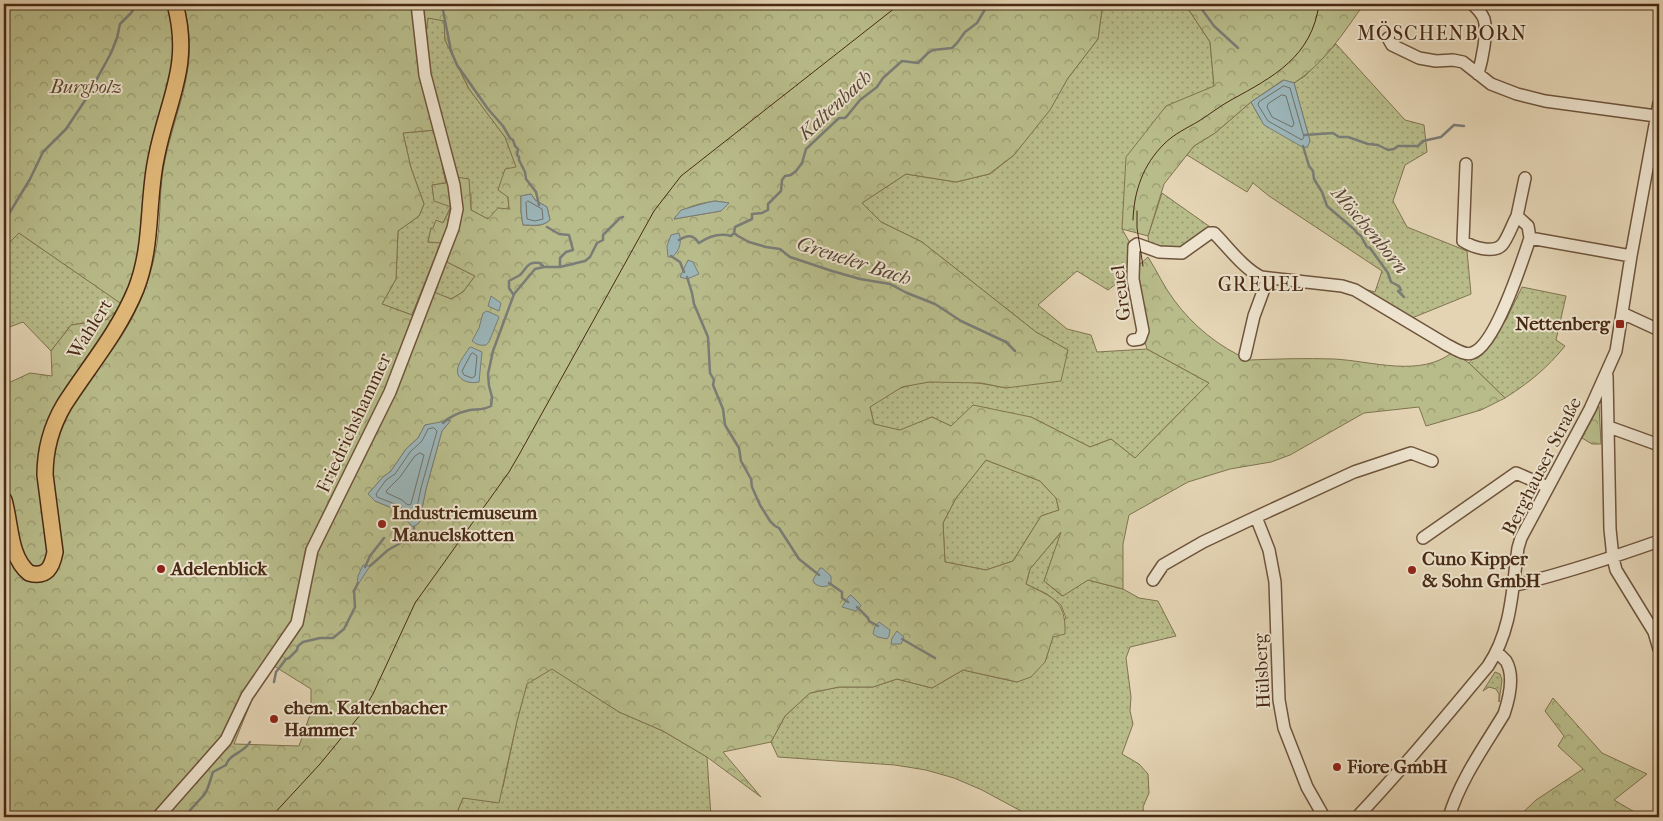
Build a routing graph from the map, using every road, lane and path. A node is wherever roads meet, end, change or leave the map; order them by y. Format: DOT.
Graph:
graph roads {
  1 [pos="175,4"];
  2 [pos="418,4"];
  3 [pos="1472,4"];
  4 [pos="1388,38"];
  5 [pos="1478,74"];
  6 [pos="1659,104"];
  7 [pos="1656,116"];
  8 [pos="1655,144"];
  9 [pos="1466,164"];
  10 [pos="1525,178"];
  11 [pos="1517,216"];
  12 [pos="1530,238"];
  13 [pos="1631,256"];
  14 [pos="1268,278"];
  15 [pos="1622,313"];
  16 [pos="1659,330"];
  17 [pos="1133,340"];
  18 [pos="1245,355"];
  19 [pos="1607,372"];
  20 [pos="1609,427"];
  21 [pos="1659,445"];
  22 [pos="1432,461"];
  23 [pos="1548,487"];
  24 [pos="4,500"];
  25 [pos="1256,518"];
  26 [pos="1423,538"];
  27 [pos="1659,541"];
  28 [pos="1613,558"];
  29 [pos="1153,580"];
  30 [pos="1512,586"];
  31 [pos="1659,650"];
  32 [pos="1497,652"];
  33 [pos="158,817"];
  34 [pos="1324,817"];
  35 [pos="1357,817"];
  36 [pos="1449,817"];
  1 -- 24 [label="main road, Wahlert"];
  2 -- 33 [label="street, Friedrichshammer"];
  3 -- 5 [label="street"];
  4 -- 5 [label="street"];
  5 -- 7 [label="street"];
  6 -- 7 [label="street, Berghauser Straße"];
  7 -- 8 [label="street, Berghauser Straße"];
  8 -- 13 [label="street, Berghauser Straße"];
  9 -- 11 [label="street"];
  10 -- 11 [label="street"];
  11 -- 12 [label="street"];
  12 -- 13 [label="street"];
  12 -- 14 [label="street, Greuel"];
  13 -- 15 [label="street, Berghauser Straße"];
  14 -- 17 [label="street, Greuel"];
  14 -- 18 [label="street"];
  15 -- 16 [label="street"];
  15 -- 19 [label="street, Berghauser Straße"];
  19 -- 20 [label="street"];
  19 -- 23 [label="street, Berghauser Straße"];
  20 -- 21 [label="street"];
  20 -- 28 [label="street"];
  22 -- 25 [label="street"];
  23 -- 26 [label="street"];
  23 -- 30 [label="street, Berghauser Straße"];
  25 -- 29 [label="street"];
  25 -- 34 [label="street, Hülsberg"];
  27 -- 28 [label="street"];
  28 -- 30 [label="street"];
  28 -- 31 [label="street"];
  30 -- 32 [label="street, Berghauser Straße"];
  32 -- 35 [label="street, Berghauser Straße"];
  32 -- 36 [label="street"];
}
